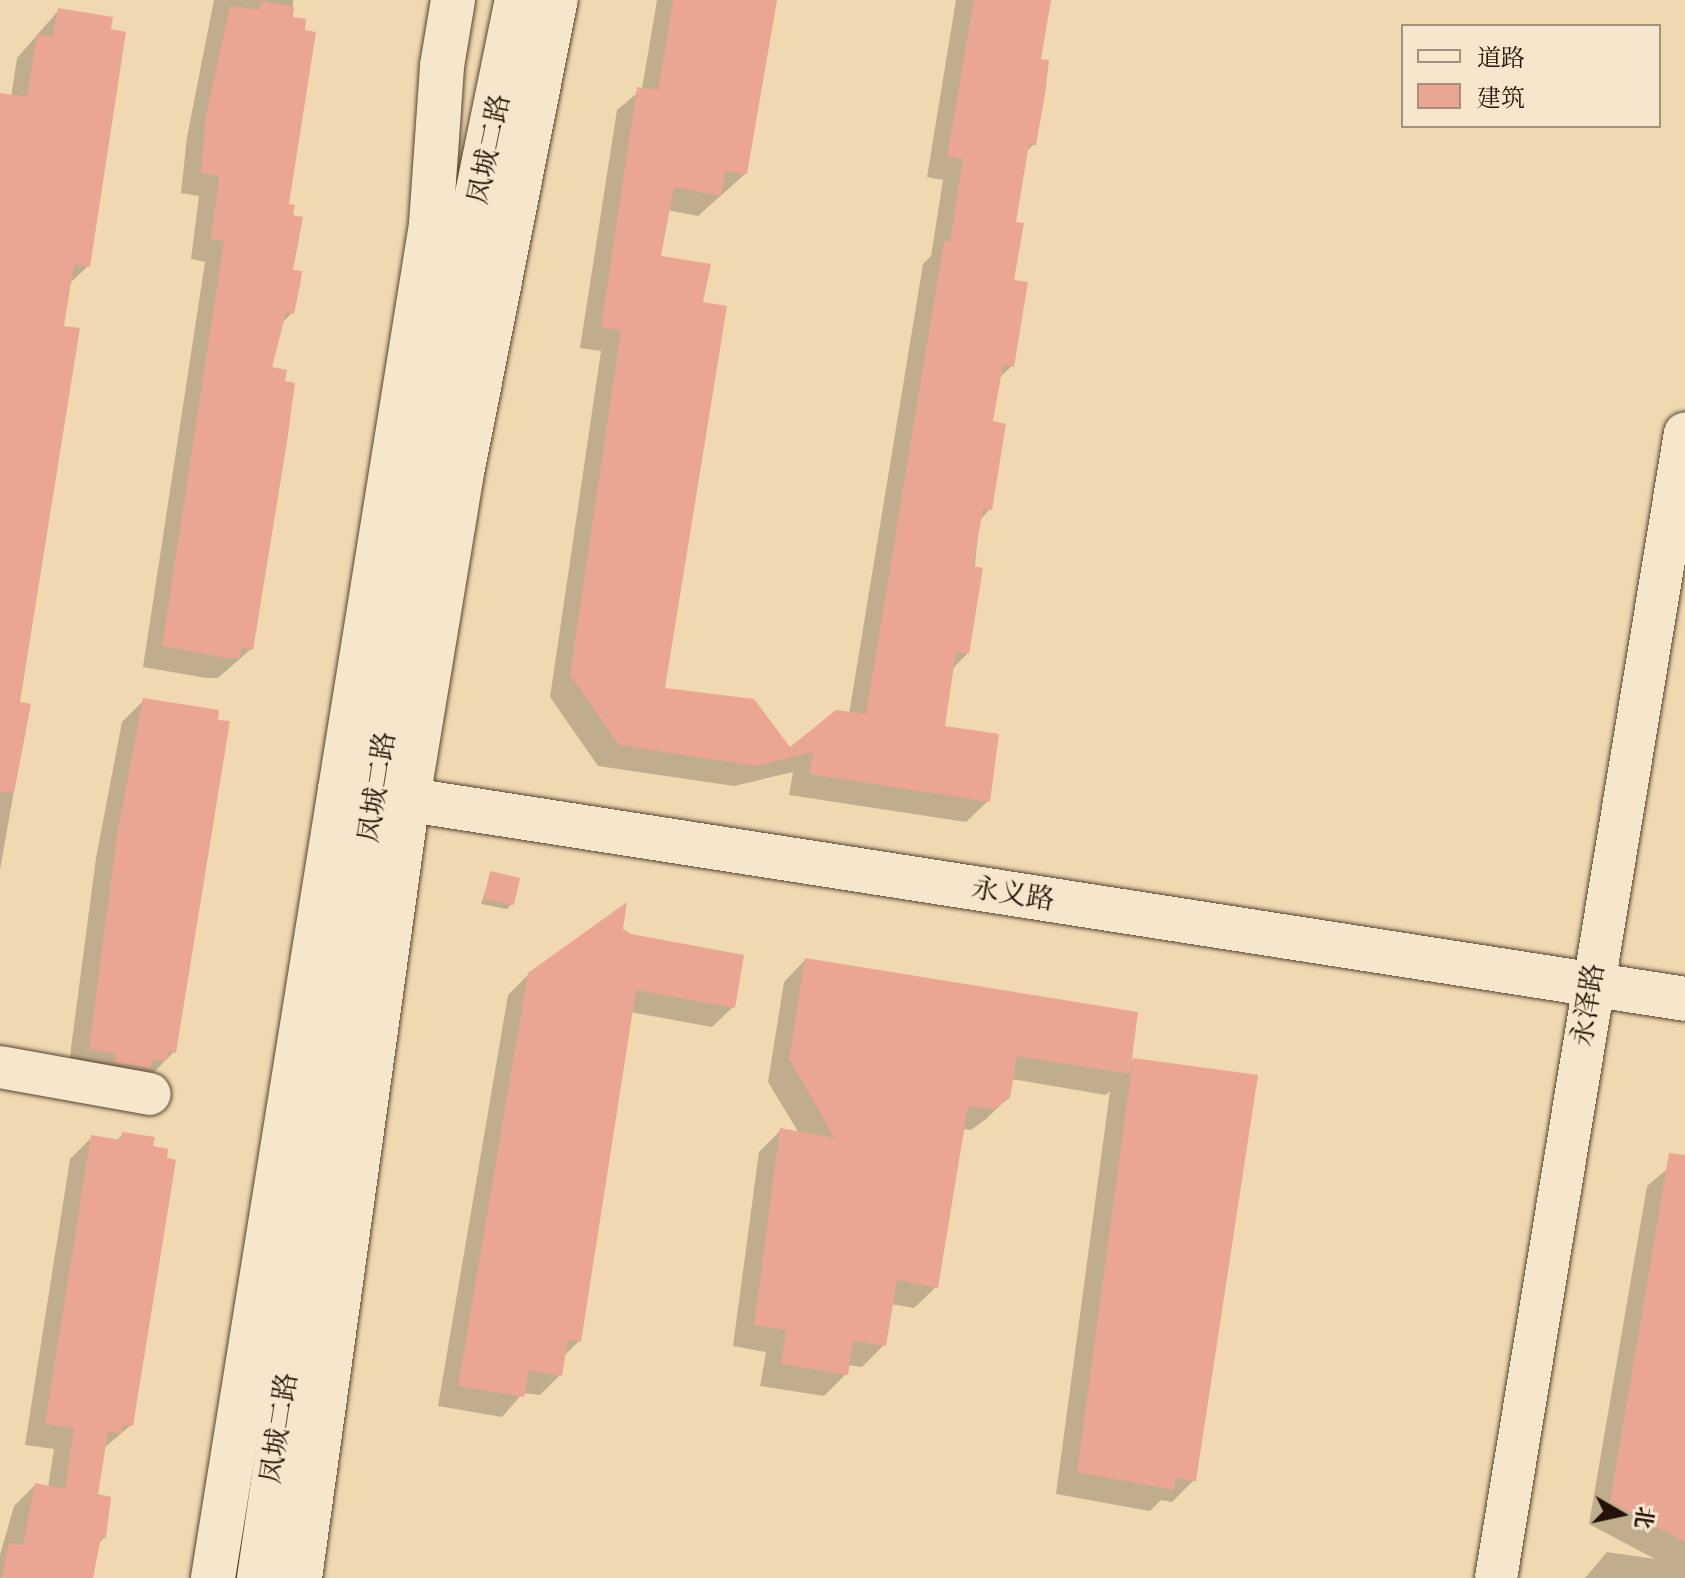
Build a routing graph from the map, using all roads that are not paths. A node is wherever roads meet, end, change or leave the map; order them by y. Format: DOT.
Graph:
graph roads {
  1 [pos="453,0"];
  2 [pos="517,0"];
  3 [pos="557,0"];
  4 [pos="1685,433"];
  5 [pos="375,794"];
  6 [pos="1590,983"];
  7 [pos="1685,999"];
  8 [pos="0,1067"];
  9 [pos="150,1094"];
  10 [pos="213,1578"];
  11 [pos="259,1578"];
  12 [pos="301,1578"];
  13 [pos="1496,1578"];
  1 -- 5 [label="main road, 凤城二路"];
  2 -- 5 [label="main road, 凤城二路"];
  3 -- 5 [label="street"];
  4 -- 6 [label="street, 永泽路"];
  5 -- 6 [label="main road, 永义路"];
  5 -- 10 [label="main road, 凤城二路"];
  5 -- 11 [label="main road, 凤城二路"];
  5 -- 12 [label="street"];
  6 -- 7 [label="main road, 永义路"];
  6 -- 13 [label="street, 永泽路"];
  8 -- 9 [label="street"];
}
